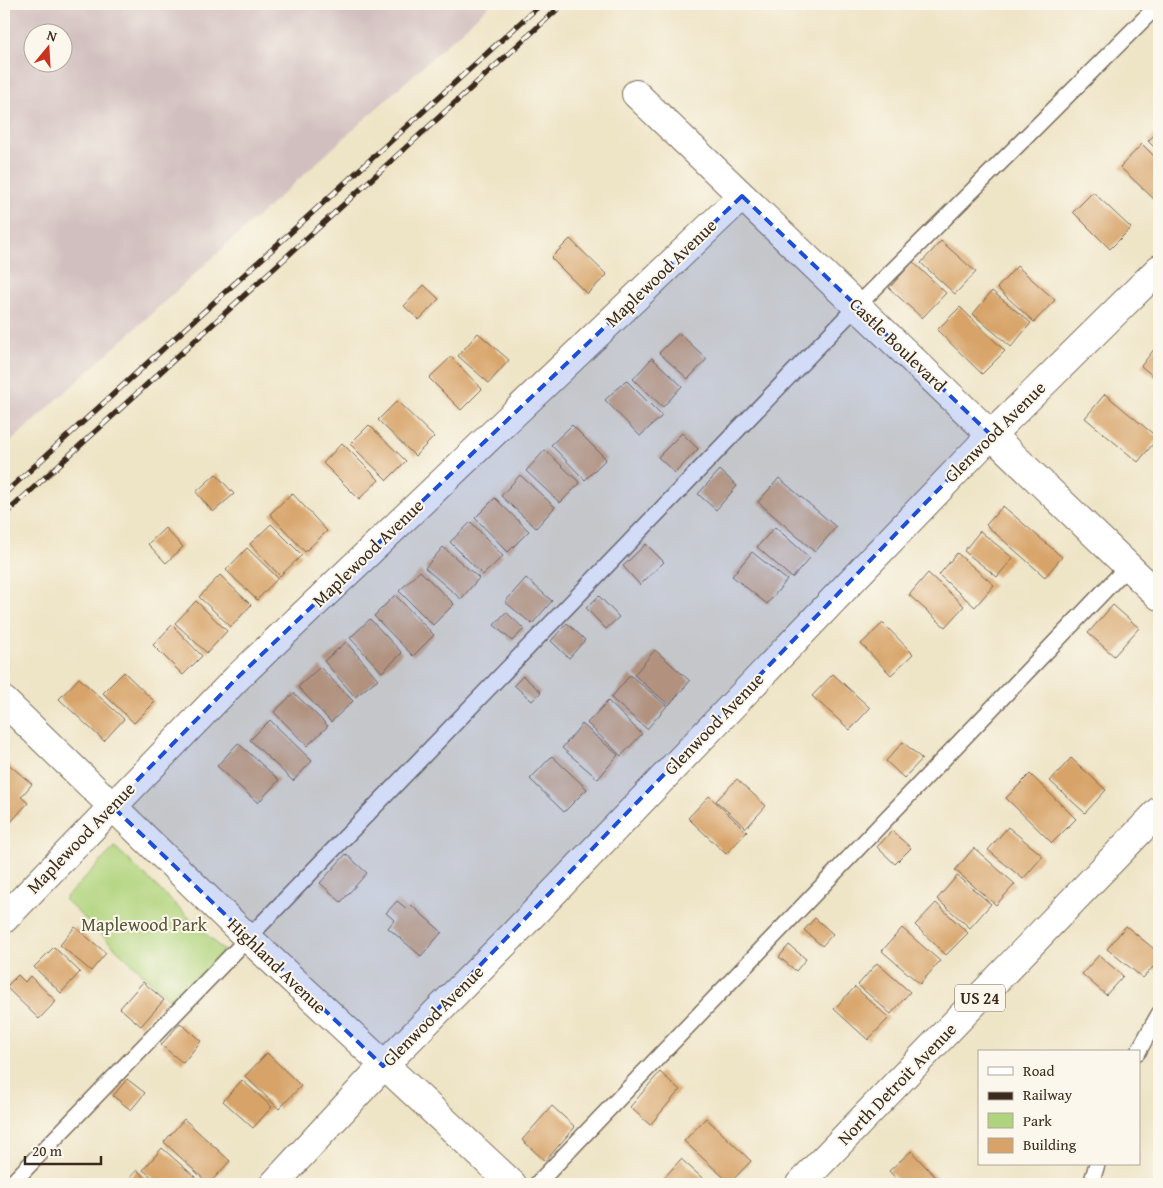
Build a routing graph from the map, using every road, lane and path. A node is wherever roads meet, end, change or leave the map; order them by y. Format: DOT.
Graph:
graph roads {
  1 [pos="1159,4"];
  2 [pos="636,94"];
  3 [pos="742,196"];
  4 [pos="1159,269"];
  5 [pos="857,306"];
  6 [pos="991,435"];
  7 [pos="1128,566"];
  8 [pos="1159,596"];
  9 [pos="4,701"];
  10 [pos="112,806"];
  11 [pos="1159,811"];
  12 [pos="4,919"];
  13 [pos="247,937"];
  14 [pos="1159,1014"];
  15 [pos="1139,1050"];
  16 [pos="383,1066"];
  17 [pos="1096,1166"];
  18 [pos="11,1184"];
  19 [pos="274,1184"];
  20 [pos="512,1184"];
  21 [pos="537,1184"];
  22 [pos="800,1184"];
  23 [pos="1091,1184"];
  1 -- 5 [label="lane"];
  2 -- 3 [label="street, Castle Boulevard"];
  3 -- 5 [label="street, Castle Boulevard"];
  3 -- 10 [label="street, Maplewood Avenue"];
  4 -- 6 [label="street, Glenwood Avenue"];
  5 -- 6 [label="street, Castle Boulevard"];
  5 -- 13 [label="lane"];
  6 -- 7 [label="street, Castle Boulevard"];
  6 -- 16 [label="street, Glenwood Avenue"];
  7 -- 8 [label="street, Castle Boulevard"];
  7 -- 21 [label="lane"];
  9 -- 10 [label="street, Highland Avenue"];
  10 -- 12 [label="street, Maplewood Avenue"];
  10 -- 13 [label="street, Highland Avenue"];
  11 -- 22 [label="street, North Detroit Avenue / US 24"];
  13 -- 16 [label="street, Highland Avenue"];
  13 -- 18 [label="lane"];
  14 -- 15 [label="lane"];
  16 -- 19 [label="street, Glenwood Avenue"];
  16 -- 20 [label="street, Highland Avenue"];
  17 -- 23 [label="lane"];
}
